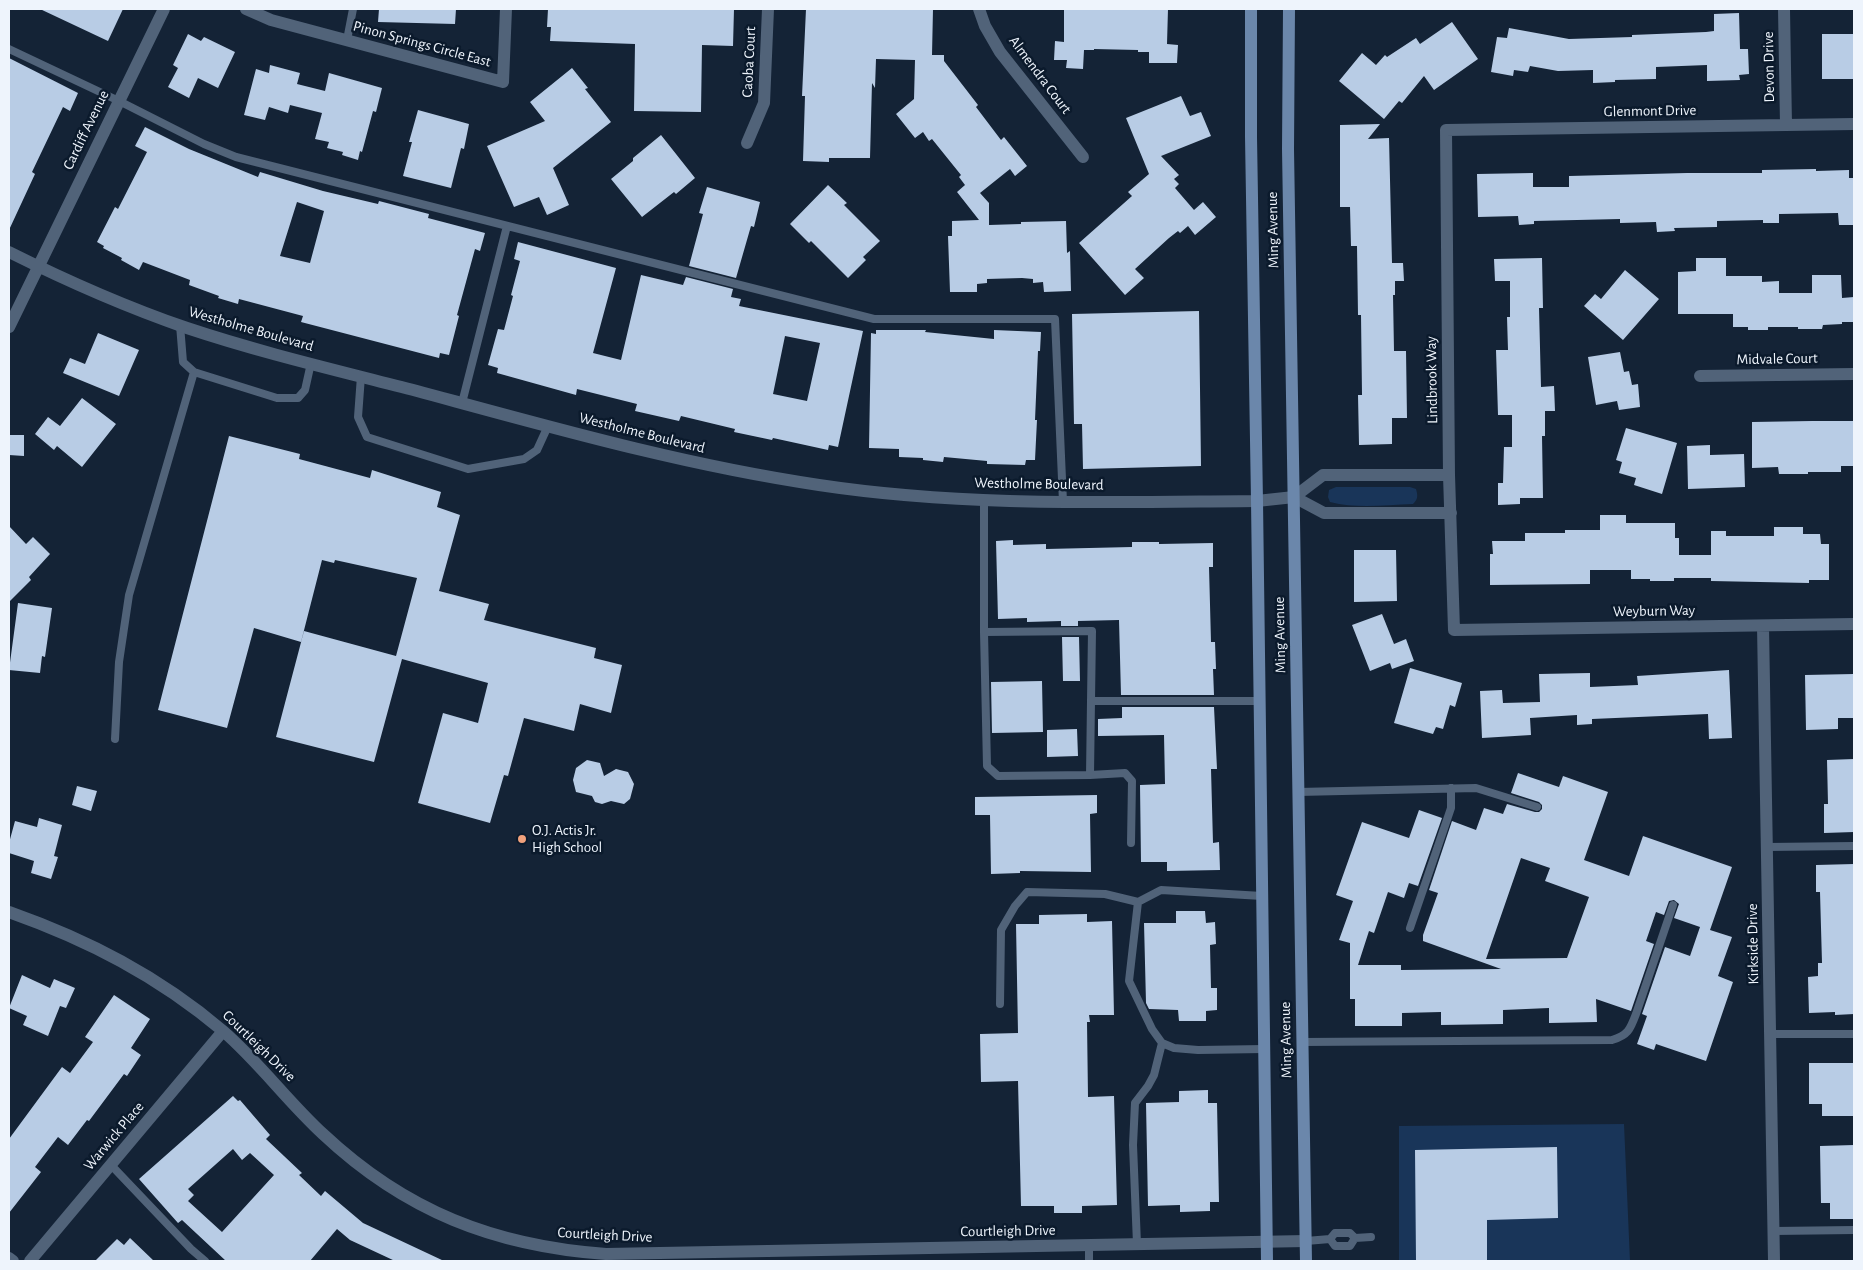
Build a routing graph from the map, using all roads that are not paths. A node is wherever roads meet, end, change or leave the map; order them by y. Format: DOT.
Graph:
graph roads {
  1 [pos="164,9"];
  2 [pos="246,9"];
  3 [pos="353,9"];
  4 [pos="506,9"];
  5 [pos="768,9"];
  6 [pos="979,9"];
  7 [pos="1251,9"];
  8 [pos="1289,9"];
  9 [pos="1784,9"];
  10 [pos="347,40"];
  11 [pos="9,49"];
  12 [pos="119,101"];
  13 [pos="1854,124"];
  14 [pos="1786,125"];
  15 [pos="1446,130"];
  16 [pos="747,143"];
  17 [pos="1083,157"];
  18 [pos="507,226"];
  19 [pos="9,252"];
  20 [pos="38,266"];
  21 [pos="180,325"];
  22 [pos="9,327"];
  23 [pos="312,363"];
  24 [pos="194,372"];
  25 [pos="1854,374"];
  26 [pos="361,376"];
  27 [pos="1700,376"];
  28 [pos="462,403"];
  29 [pos="548,426"];
  30 [pos="1449,475"];
  31 [pos="1294,497"];
  32 [pos="984,500"];
  33 [pos="1257,501"];
  34 [pos="1063,502"];
  35 [pos="1451,513"];
  36 [pos="1854,624"];
  37 [pos="1763,626"];
  38 [pos="1454,630"];
  39 [pos="984,632"];
  40 [pos="1091,701"];
  41 [pos="1260,701"];
  42 [pos="115,739"];
  43 [pos="1090,775"];
  44 [pos="1451,788"];
  45 [pos="1298,792"];
  46 [pos="1538,807"];
  47 [pos="1131,843"];
  48 [pos="1854,846"];
  49 [pos="1767,847"];
  50 [pos="1262,896"];
  51 [pos="1138,902"];
  52 [pos="1673,904"];
  53 [pos="9,912"];
  54 [pos="1410,928"];
  55 [pos="1000,1004"];
  56 [pos="223,1031"];
  57 [pos="1770,1034"];
  58 [pos="1854,1034"];
  59 [pos="1302,1042"];
  60 [pos="1162,1043"];
  61 [pos="1264,1049"];
  62 [pos="111,1164"];
  63 [pos="1774,1230"];
  64 [pos="1854,1230"];
  65 [pos="1371,1237"];
  66 [pos="1355,1238"];
  67 [pos="1330,1240"];
  68 [pos="1306,1241"];
  69 [pos="1266,1242"];
  70 [pos="1137,1244"];
  71 [pos="1088,1246"];
  72 [pos="700,1257"];
  73 [pos="9,1258"];
  74 [pos="13,1261"];
  75 [pos="30,1261"];
  76 [pos="205,1261"];
  77 [pos="1089,1261"];
  78 [pos="1267,1261"];
  79 [pos="1306,1261"];
  80 [pos="1774,1261"];
  1 -- 12 [label="street, Cardiff Avenue"];
  2 -- 10 [label="street, Pinon Springs Circle East"];
  3 -- 10 [label="lane"];
  4 -- 10 [label="street, Pinon Springs Circle East"];
  5 -- 16 [label="street, Caoba Court"];
  6 -- 17 [label="street, Almendra Court"];
  7 -- 33 [label="main road, Ming Avenue"];
  8 -- 31 [label="main road, Ming Avenue"];
  9 -- 14 [label="street, Devon Drive"];
  11 -- 12 [label="lane"];
  12 -- 18 [label="lane"];
  12 -- 20 [label="street, Cardiff Avenue"];
  13 -- 14 [label="street, Glenmont Drive"];
  14 -- 15 [label="street, Glenmont Drive"];
  15 -- 30 [label="street, Lindbrook Way"];
  18 -- 28 [label="lane"];
  18 -- 34 [label="lane"];
  19 -- 20 [label="street, Westholme Boulevard"];
  20 -- 21 [label="street, Westholme Boulevard"];
  20 -- 22 [label="street, Cardiff Avenue"];
  21 -- 23 [label="street, Westholme Boulevard"];
  21 -- 24 [label="lane"];
  23 -- 24 [label="lane"];
  23 -- 26 [label="street, Westholme Boulevard"];
  24 -- 42 [label="lane"];
  25 -- 27 [label="street, Midvale Court"];
  26 -- 28 [label="street, Westholme Boulevard"];
  26 -- 29 [label="lane"];
  28 -- 29 [label="street, Westholme Boulevard"];
  29 -- 32 [label="street, Westholme Boulevard"];
  30 -- 31 [label="street"];
  30 -- 35 [label="street, Lindbrook Way"];
  31 -- 33 [label="street, Westholme Boulevard"];
  31 -- 35 [label="street"];
  31 -- 45 [label="main road, Ming Avenue"];
  32 -- 34 [label="street, Westholme Boulevard"];
  32 -- 39 [label="lane"];
  33 -- 34 [label="street, Westholme Boulevard"];
  33 -- 41 [label="main road, Ming Avenue"];
  35 -- 38 [label="street, Lindbrook Way"];
  36 -- 37 [label="street, Weyburn Way"];
  37 -- 38 [label="street, Weyburn Way"];
  37 -- 49 [label="street, Kirkside Drive"];
  39 -- 40 [label="lane"];
  39 -- 43 [label="lane"];
  40 -- 41 [label="lane"];
  40 -- 43 [label="lane"];
  41 -- 50 [label="main road, Ming Avenue"];
  43 -- 47 [label="lane"];
  44 -- 45 [label="lane"];
  44 -- 46 [label="lane"];
  44 -- 54 [label="lane"];
  45 -- 59 [label="main road, Ming Avenue"];
  48 -- 49 [label="lane"];
  49 -- 57 [label="street, Kirkside Drive"];
  50 -- 51 [label="lane"];
  50 -- 61 [label="main road, Ming Avenue"];
  51 -- 55 [label="lane"];
  51 -- 60 [label="lane"];
  52 -- 59 [label="lane"];
  53 -- 56 [label="street, Courtleigh Drive"];
  56 -- 62 [label="street, Warwick Place"];
  56 -- 72 [label="street, Courtleigh Drive"];
  57 -- 58 [label="lane"];
  57 -- 63 [label="street, Kirkside Drive"];
  59 -- 68 [label="main road, Ming Avenue"];
  60 -- 61 [label="lane"];
  60 -- 70 [label="lane"];
  61 -- 69 [label="main road, Ming Avenue"];
  62 -- 75 [label="street, Warwick Place"];
  62 -- 76 [label="lane"];
  63 -- 64 [label="lane"];
  63 -- 80 [label="street, Kirkside Drive"];
  65 -- 66 [label="lane"];
  66 -- 67 [label="lane"];
  66 -- 67 [label="lane"];
  67 -- 68 [label="lane"];
  68 -- 69 [label="street, Courtleigh Drive"];
  68 -- 79 [label="main road, Ming Avenue"];
  69 -- 70 [label="street, Courtleigh Drive"];
  69 -- 78 [label="main road, Ming Avenue"];
  70 -- 71 [label="street, Courtleigh Drive"];
  71 -- 72 [label="street, Courtleigh Drive"];
  71 -- 77 [label="lane"];
  73 -- 74 [label="street"];
}
